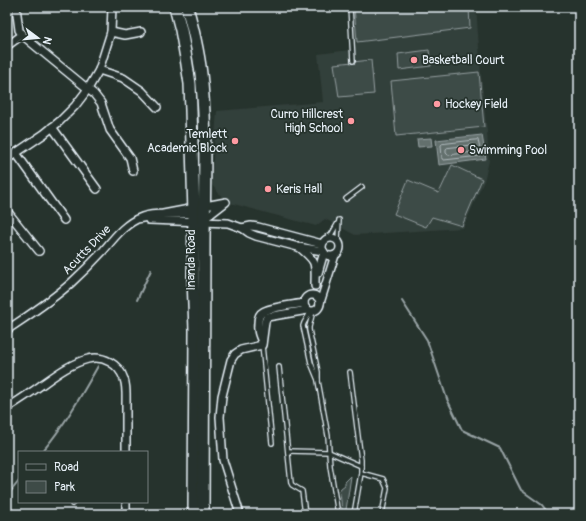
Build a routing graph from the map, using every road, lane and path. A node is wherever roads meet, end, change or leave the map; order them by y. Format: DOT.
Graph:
graph roads {
  1 [pos="16,7"];
  2 [pos="112,7"];
  3 [pos="175,7"];
  4 [pos="187,7"];
  5 [pos="350,7"];
  6 [pos="111,32"];
  7 [pos="141,32"];
  8 [pos="22,35"];
  9 [pos="7,46"];
  10 [pos="353,61"];
  11 [pos="99,70"];
  12 [pos="88,90"];
  13 [pos="157,107"];
  14 [pos="52,127"];
  15 [pos="16,152"];
  16 [pos="7,159"];
  17 [pos="133,171"];
  18 [pos="362,187"];
  19 [pos="97,189"];
  20 [pos="346,199"];
  21 [pos="7,211"];
  22 [pos="199,214"];
  23 [pos="137,219"];
  24 [pos="64,220"];
  25 [pos="242,228"];
  26 [pos="330,237"];
  27 [pos="338,240"];
  28 [pos="322,244"];
  29 [pos="298,247"];
  30 [pos="39,251"];
  31 [pos="323,252"];
  32 [pos="335,255"];
  33 [pos="315,286"];
  34 [pos="313,294"];
  35 [pos="304,303"];
  36 [pos="320,303"];
  37 [pos="311,311"];
  38 [pos="7,330"];
  39 [pos="304,330"];
  40 [pos="309,330"];
  41 [pos="262,343"];
  42 [pos="279,367"];
  43 [pos="350,372"];
  44 [pos="318,381"];
  45 [pos="7,408"];
  46 [pos="272,442"];
  47 [pos="126,451"];
  48 [pos="288,451"];
  49 [pos="329,452"];
  50 [pos="361,466"];
  51 [pos="361,473"];
  52 [pos="126,503"];
  53 [pos="126,514"];
  54 [pos="194,514"];
  55 [pos="203,514"];
  56 [pos="240,514"];
  57 [pos="305,514"];
  58 [pos="338,514"];
  59 [pos="354,514"];
  60 [pos="382,514"];
  1 -- 8 [label="street"];
  2 -- 6 [label="street"];
  3 -- 22 [label="main road, Inanda Road"];
  4 -- 22 [label="main road, Inanda Road"];
  5 -- 10 [label="lane"];
  6 -- 7 [label="street"];
  6 -- 11 [label="street"];
  8 -- 9 [label="street"];
  8 -- 12 [label="street"];
  11 -- 12 [label="street"];
  11 -- 13 [label="street"];
  12 -- 14 [label="street"];
  12 -- 17 [label="street"];
  14 -- 15 [label="street"];
  14 -- 19 [label="street"];
  15 -- 16 [label="street"];
  15 -- 24 [label="street"];
  18 -- 20 [label="lane"];
  21 -- 30 [label="street"];
  22 -- 23 [label="street, Acutts Drive"];
  22 -- 23 [label="street"];
  22 -- 54 [label="main road, Inanda Road"];
  22 -- 55 [label="main road, Inanda Road"];
  23 -- 25 [label="street"];
  23 -- 38 [label="street, Acutts Drive"];
  25 -- 28 [label="street"];
  25 -- 29 [label="street"];
  26 -- 27 [label="street"];
  26 -- 27 [label="lane"];
  26 -- 28 [label="street"];
  27 -- 32 [label="street"];
  28 -- 31 [label="street"];
  29 -- 31 [label="street"];
  29 -- 33 [label="street"];
  31 -- 32 [label="street"];
  31 -- 33 [label="street"];
  32 -- 36 [label="street"];
  33 -- 34 [label="street"];
  34 -- 35 [label="street"];
  34 -- 36 [label="street"];
  35 -- 37 [label="street"];
  35 -- 41 [label="street"];
  36 -- 37 [label="street"];
  37 -- 39 [label="lane"];
  37 -- 40 [label="lane"];
  37 -- 41 [label="street"];
  39 -- 40 [label="lane"];
  39 -- 44 [label="lane"];
  40 -- 44 [label="lane"];
  41 -- 46 [label="lane"];
  41 -- 56 [label="street"];
  42 -- 48 [label="lane"];
  43 -- 50 [label="lane"];
  44 -- 49 [label="lane"];
  45 -- 47 [label="street"];
  48 -- 49 [label="lane"];
  48 -- 57 [label="lane"];
  49 -- 50 [label="lane"];
  49 -- 58 [label="lane"];
  50 -- 51 [label="lane"];
  51 -- 59 [label="lane"];
  51 -- 60 [label="lane"];
  52 -- 53 [label="street"];
}
